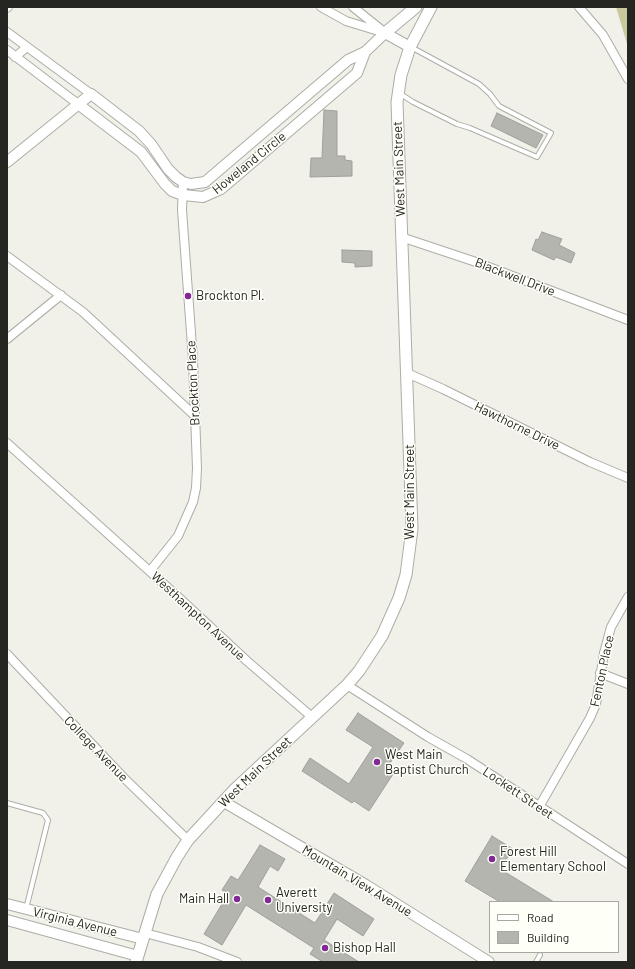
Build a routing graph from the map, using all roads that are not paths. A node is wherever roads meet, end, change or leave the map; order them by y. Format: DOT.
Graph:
graph roads {
  1 [pos="321,7"];
  2 [pos="353,7"];
  3 [pos="416,7"];
  4 [pos="431,7"];
  5 [pos="578,7"];
  6 [pos="7,32"];
  7 [pos="385,33"];
  8 [pos="27,47"];
  9 [pos="410,47"];
  10 [pos="7,50"];
  11 [pos="365,52"];
  12 [pos="16,57"];
  13 [pos="628,79"];
  14 [pos="397,92"];
  15 [pos="91,94"];
  16 [pos="78,104"];
  17 [pos="280,119"];
  18 [pos="290,130"];
  19 [pos="7,162"];
  20 [pos="183,182"];
  21 [pos="183,196"];
  22 [pos="401,237"];
  23 [pos="7,256"];
  24 [pos="61,295"];
  25 [pos="628,320"];
  26 [pos="7,339"];
  27 [pos="407,373"];
  28 [pos="194,415"];
  29 [pos="7,443"];
  30 [pos="628,478"];
  31 [pos="150,572"];
  32 [pos="628,597"];
  33 [pos="7,654"];
  34 [pos="600,673"];
  35 [pos="628,684"];
  36 [pos="347,685"];
  37 [pos="312,717"];
  38 [pos="224,802"];
  39 [pos="7,803"];
  40 [pos="539,807"];
  41 [pos="188,840"];
  42 [pos="628,864"];
  43 [pos="7,904"];
  44 [pos="26,910"];
  45 [pos="7,920"];
  46 [pos="144,936"];
  47 [pos="540,955"];
  48 [pos="137,959"];
  49 [pos="237,962"];
  50 [pos="489,962"];
  51 [pos="536,962"];
  1 -- 7 [label="street"];
  2 -- 7 [label="street"];
  3 -- 7 [label="main road"];
  4 -- 9 [label="main road, West Main Street"];
  5 -- 13 [label="street"];
  6 -- 8 [label="street"];
  7 -- 9 [label="street"];
  7 -- 11 [label="street, Howeland Circle"];
  8 -- 12 [label="street"];
  8 -- 15 [label="street"];
  9 -- 14 [label="main road, West Main Street"];
  9 -- 14 [label="lane"];
  10 -- 12 [label="street, Howeland Circle"];
  11 -- 17 [label="street, Howeland Circle"];
  11 -- 18 [label="street, Howeland Circle"];
  12 -- 16 [label="street, Howeland Circle"];
  14 -- 22 [label="main road, West Main Street"];
  15 -- 16 [label="street"];
  15 -- 20 [label="street"];
  16 -- 19 [label="street"];
  16 -- 21 [label="street, Howeland Circle"];
  17 -- 18 [label="street"];
  17 -- 20 [label="street, Howeland Circle"];
  18 -- 21 [label="street, Howeland Circle"];
  20 -- 21 [label="street, Brockton Place"];
  21 -- 28 [label="street, Brockton Place"];
  22 -- 25 [label="street, Blackwell Drive"];
  22 -- 27 [label="main road, West Main Street"];
  23 -- 24 [label="street"];
  24 -- 26 [label="street"];
  24 -- 28 [label="street"];
  27 -- 30 [label="street, Hawthorne Drive"];
  27 -- 36 [label="main road, West Main Street"];
  28 -- 31 [label="street, Brockton Place"];
  29 -- 31 [label="street, Westhampton Avenue"];
  31 -- 37 [label="street, Westhampton Avenue"];
  32 -- 34 [label="street, Fenton Place"];
  33 -- 41 [label="street, College Avenue"];
  34 -- 35 [label="street"];
  34 -- 40 [label="street, Fenton Place"];
  36 -- 37 [label="main road, West Main Street"];
  36 -- 40 [label="street, Lockett Street"];
  37 -- 38 [label="main road, West Main Street"];
  38 -- 41 [label="main road, West Main Street"];
  38 -- 50 [label="street, Mountain View Avenue"];
  39 -- 44 [label="lane"];
  40 -- 42 [label="street, Lockett Street"];
  41 -- 46 [label="main road, West Main Street"];
  43 -- 44 [label="street, Virginia Avenue"];
  44 -- 46 [label="street, Virginia Avenue"];
  45 -- 48 [label="street, Virginia Avenue"];
  46 -- 48 [label="main road, West Main Street"];
  46 -- 49 [label="street"];
  47 -- 51 [label="lane"];
}
